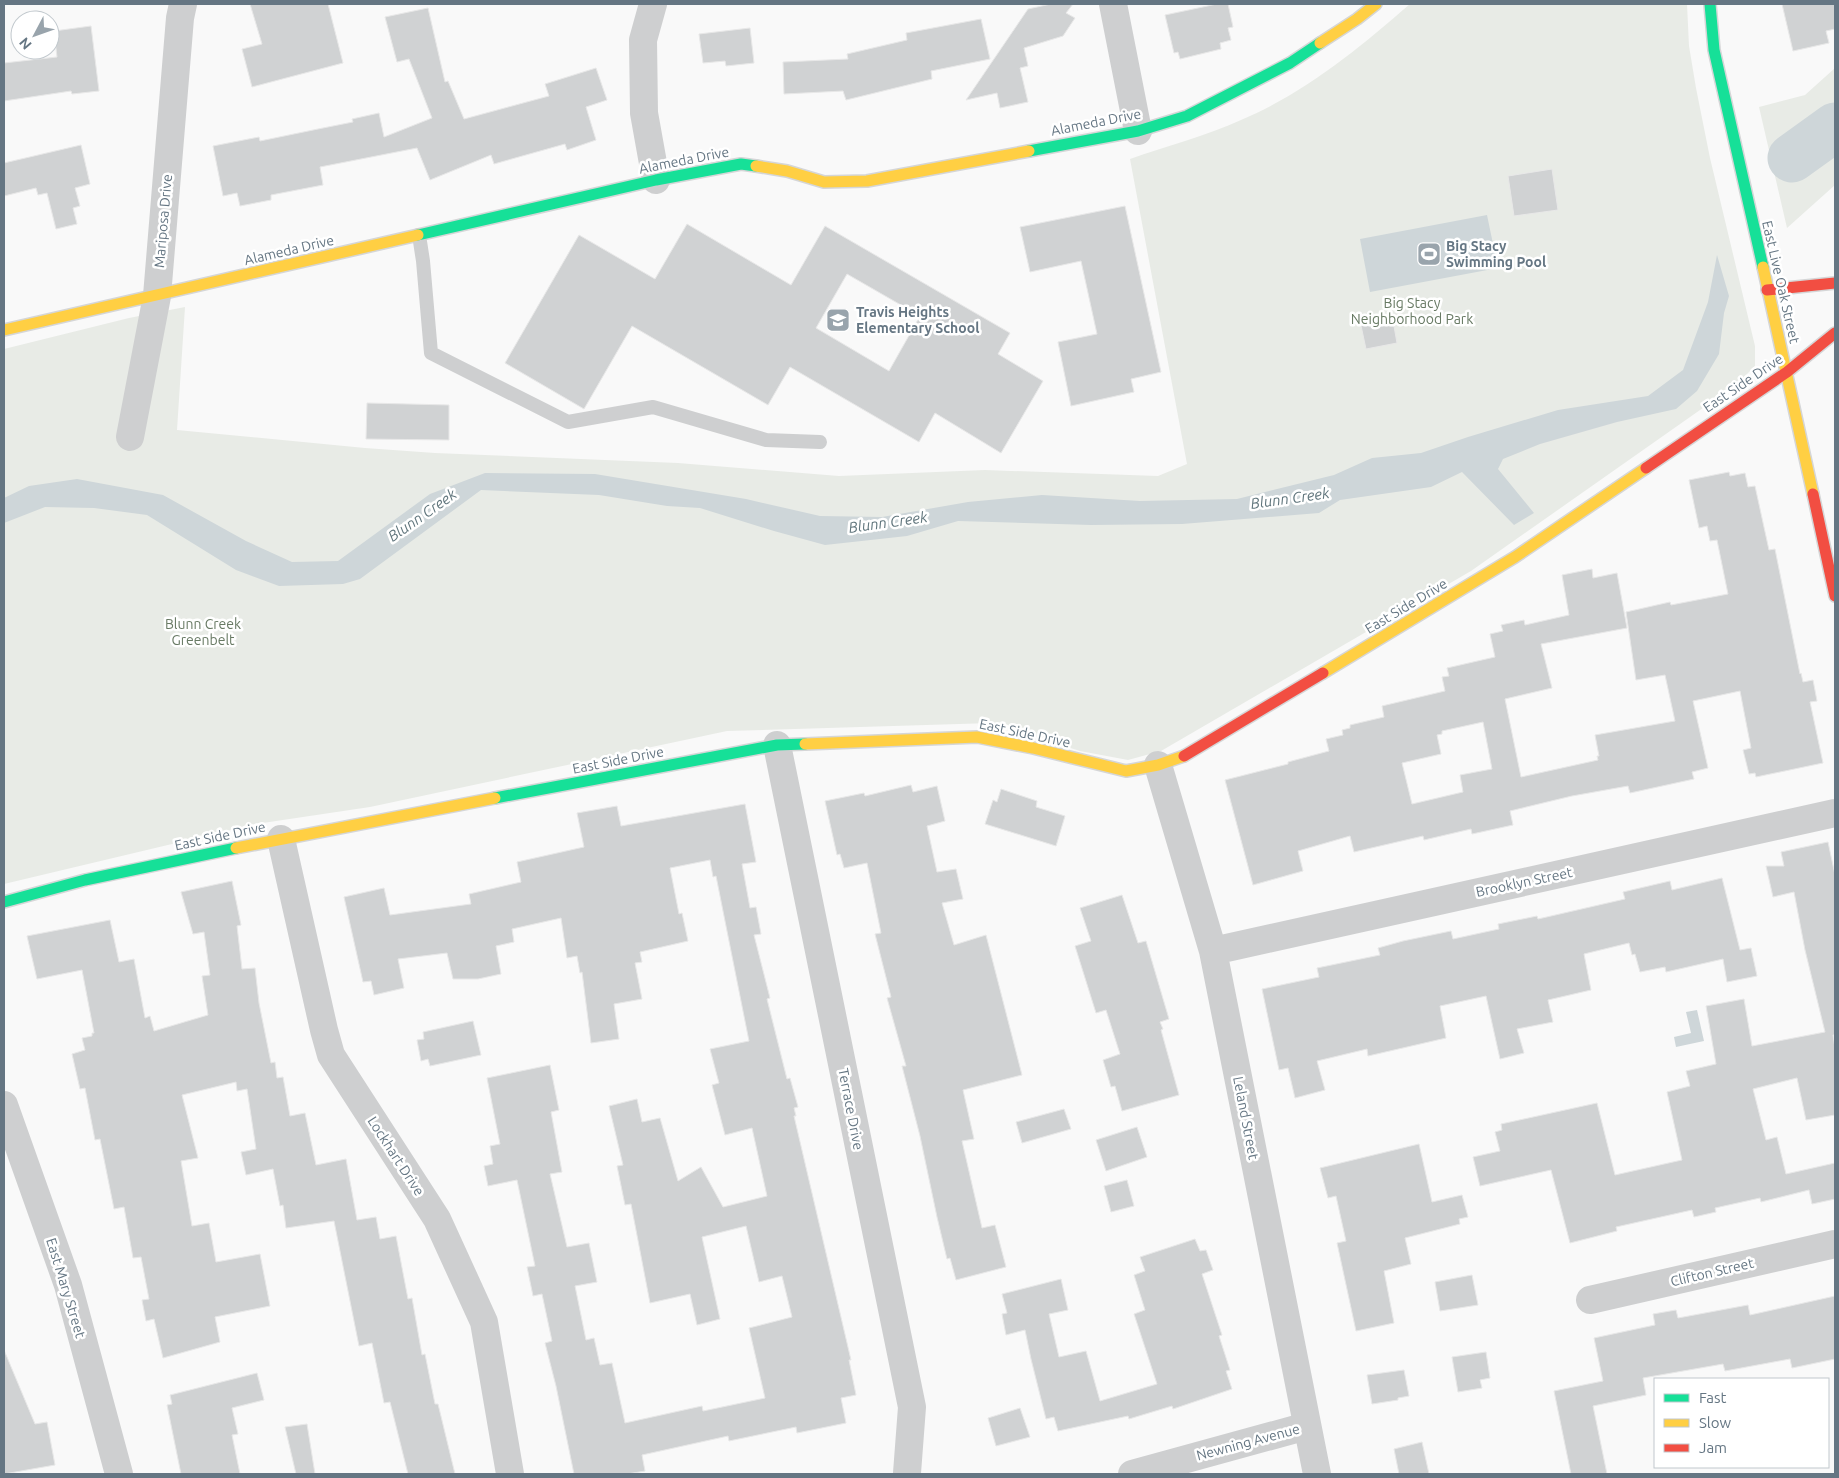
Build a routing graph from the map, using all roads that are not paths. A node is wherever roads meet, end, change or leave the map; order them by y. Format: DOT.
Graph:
graph roads {
  1 [pos="183,4"];
  2 [pos="653,4"];
  3 [pos="1113,4"];
  4 [pos="1376,4"];
  5 [pos="1710,4"];
  6 [pos="1138,130"];
  7 [pos="656,180"];
  8 [pos="419,235"];
  9 [pos="1835,283"];
  10 [pos="1767,290"];
  11 [pos="157,296"];
  12 [pos="4,330"];
  13 [pos="1835,333"];
  14 [pos="1787,372"];
  15 [pos="130,437"];
  16 [pos="820,442"];
  17 [pos="1835,596"];
  18 [pos="777,745"];
  19 [pos="1158,766"];
  20 [pos="1835,813"];
  21 [pos="281,839"];
  22 [pos="4,902"];
  23 [pos="1212,950"];
  24 [pos="4,1105"];
  25 [pos="1835,1244"];
  26 [pos="1590,1300"];
  27 [pos="1307,1426"];
  28 [pos="119,1474"];
  29 [pos="510,1474"];
  30 [pos="906,1474"];
  31 [pos="1132,1474"];
  32 [pos="1317,1474"];
  1 -- 11 [label="street, Mariposa Drive"];
  2 -- 7 [label="street"];
  3 -- 6 [label="street"];
  4 -- 6 [label="street, Alameda Drive"];
  5 -- 10 [label="street, East Live Oak Street"];
  6 -- 7 [label="street, Alameda Drive"];
  7 -- 8 [label="street, Alameda Drive"];
  8 -- 11 [label="street, Alameda Drive"];
  8 -- 16 [label="lane"];
  9 -- 10 [label="street"];
  10 -- 14 [label="street, East Live Oak Street"];
  11 -- 12 [label="street, Alameda Drive"];
  11 -- 15 [label="street, Mariposa Drive"];
  13 -- 14 [label="street, East Side Drive"];
  14 -- 17 [label="street, East Live Oak Street"];
  14 -- 19 [label="street, East Side Drive"];
  18 -- 19 [label="street, East Side Drive"];
  18 -- 21 [label="street, East Side Drive"];
  18 -- 30 [label="street, Terrace Drive"];
  19 -- 23 [label="street, Leland Street"];
  20 -- 23 [label="street, Brooklyn Street"];
  21 -- 22 [label="street, East Side Drive"];
  21 -- 29 [label="street, Lockhart Drive"];
  23 -- 27 [label="street, Leland Street"];
  24 -- 28 [label="street, East Mary Street"];
  25 -- 26 [label="street, Clifton Street"];
  27 -- 31 [label="street, Newning Avenue"];
  27 -- 32 [label="street, Leland Street"];
}
